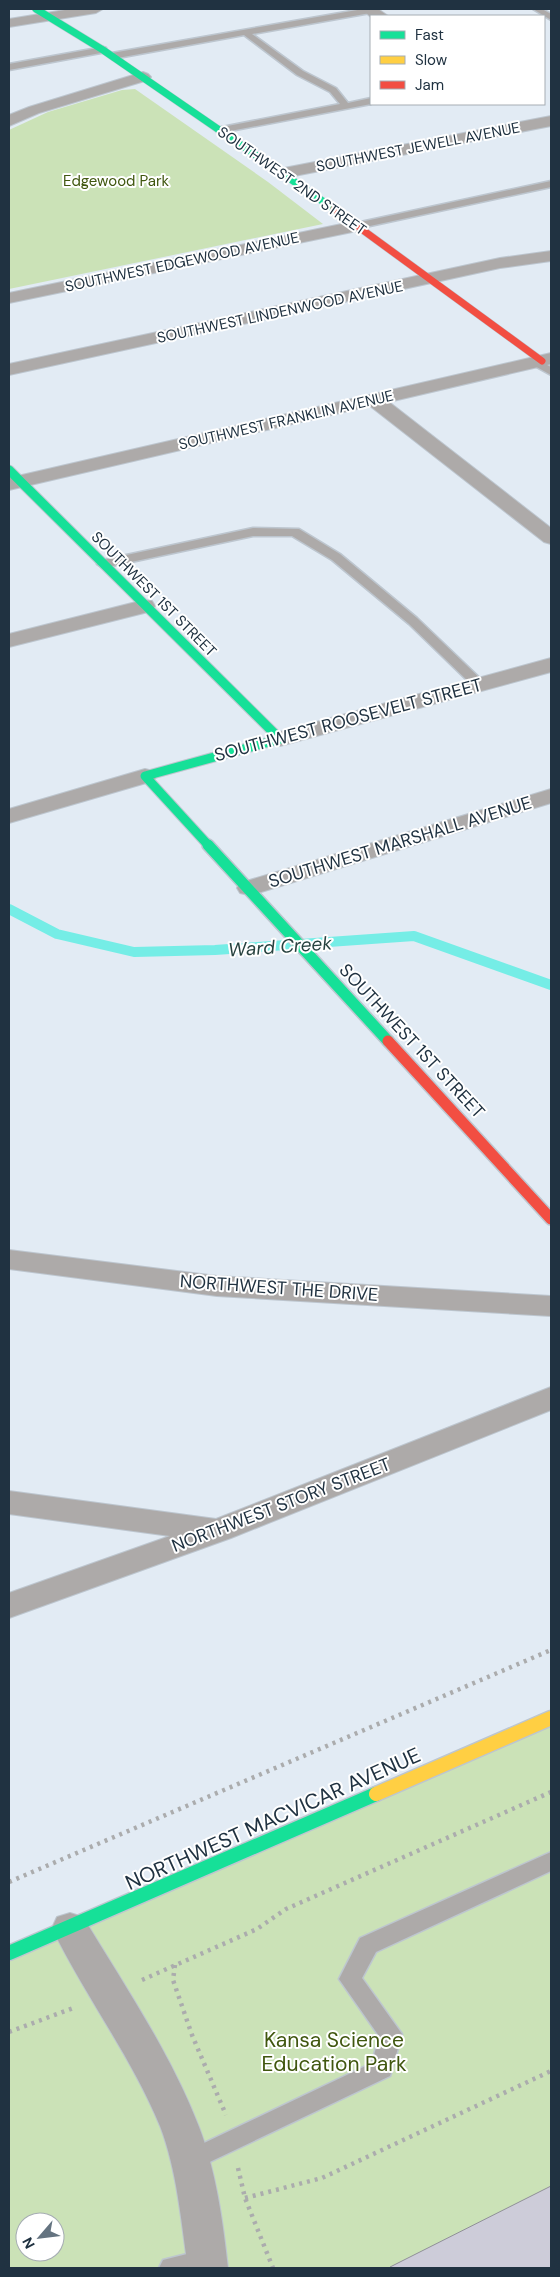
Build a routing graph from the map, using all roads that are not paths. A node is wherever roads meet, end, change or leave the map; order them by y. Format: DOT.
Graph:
graph roads {
  1 [pos="96,9"];
  2 [pos="537,9"];
  3 [pos="374,11"];
  4 [pos="41,13"];
  5 [pos="551,18"];
  6 [pos="9,23"];
  7 [pos="246,32"];
  8 [pos="108,53"];
  9 [pos="9,67"];
  10 [pos="144,77"];
  11 [pos="370,101"];
  12 [pos="346,106"];
  13 [pos="536,108"];
  14 [pos="551,117"];
  15 [pos="9,121"];
  16 [pos="551,121"];
  17 [pos="220,130"];
  18 [pos="284,174"];
  19 [pos="551,184"];
  20 [pos="356,226"];
  21 [pos="551,256"];
  22 [pos="430,280"];
  23 [pos="9,298"];
  24 [pos="545,364"];
  25 [pos="9,370"];
  26 [pos="374,400"];
  27 [pos="13,478"];
  28 [pos="551,538"];
  29 [pos="103,564"];
  30 [pos="144,606"];
  31 [pos="9,640"];
  32 [pos="551,664"];
  33 [pos="479,684"];
  34 [pos="280,740"];
  35 [pos="145,776"];
  36 [pos="551,796"];
  37 [pos="9,816"];
  38 [pos="249,888"];
  39 [pos="551,1219"];
  40 [pos="9,1258"];
  41 [pos="551,1306"];
  42 [pos="551,1398"];
  43 [pos="9,1502"];
  44 [pos="220,1530"];
  45 [pos="9,1606"];
  46 [pos="551,1718"];
  47 [pos="551,1861"];
  48 [pos="70,1928"];
  49 [pos="9,1954"];
  50 [pos="189,2161"];
  51 [pos="208,2264"];
  52 [pos="171,2268"];
  1 -- 4 [label="street"];
  2 -- 5 [label="lane"];
  3 -- 7 [label="lane"];
  4 -- 6 [label="street"];
  4 -- 8 [label="street, SOUTHWEST 2ND STREET"];
  7 -- 8 [label="lane"];
  7 -- 12 [label="lane"];
  8 -- 9 [label="lane"];
  8 -- 10 [label="street, SOUTHWEST 2ND STREET"];
  10 -- 15 [label="street"];
  10 -- 17 [label="street, SOUTHWEST 2ND STREET"];
  11 -- 12 [label="lane"];
  12 -- 17 [label="lane"];
  13 -- 14 [label="street"];
  16 -- 18 [label="street, SOUTHWEST JEWELL AVENUE"];
  17 -- 18 [label="street, SOUTHWEST 2ND STREET"];
  18 -- 20 [label="street, SOUTHWEST 2ND STREET"];
  19 -- 20 [label="lane"];
  20 -- 22 [label="street, SOUTHWEST 2ND STREET"];
  20 -- 23 [label="street, SOUTHWEST EDGEWOOD AVENUE"];
  21 -- 22 [label="street, SOUTHWEST LINDENWOOD AVENUE"];
  22 -- 24 [label="street, SOUTHWEST 2ND STREET"];
  22 -- 25 [label="street, SOUTHWEST LINDENWOOD AVENUE"];
  24 -- 26 [label="street, SOUTHWEST FRANKLIN AVENUE"];
  26 -- 27 [label="street, SOUTHWEST FRANKLIN AVENUE"];
  26 -- 28 [label="street"];
  27 -- 29 [label="street, SOUTHWEST 1ST STREET"];
  29 -- 30 [label="street, SOUTHWEST 1ST STREET"];
  29 -- 33 [label="lane"];
  30 -- 31 [label="street"];
  30 -- 34 [label="street, SOUTHWEST 1ST STREET"];
  32 -- 33 [label="street, SOUTHWEST ROOSEVELT STREET"];
  33 -- 34 [label="street, SOUTHWEST ROOSEVELT STREET"];
  34 -- 35 [label="street, SOUTHWEST ROOSEVELT STREET"];
  35 -- 37 [label="street"];
  35 -- 38 [label="street, SOUTHWEST 1ST STREET"];
  36 -- 38 [label="street, SOUTHWEST MARSHALL AVENUE"];
  38 -- 39 [label="street, SOUTHWEST 1ST STREET"];
  40 -- 41 [label="street, NORTHWEST THE DRIVE"];
  42 -- 44 [label="street, NORTHWEST STORY STREET"];
  43 -- 44 [label="street"];
  44 -- 45 [label="street, NORTHWEST STORY STREET"];
  46 -- 48 [label="street, NORTHWEST MACVICAR AVENUE"];
  47 -- 50 [label="lane"];
  48 -- 49 [label="street, NORTHWEST MACVICAR AVENUE"];
  48 -- 50 [label="street"];
  50 -- 51 [label="street"];
  51 -- 52 [label="lane"];
}
